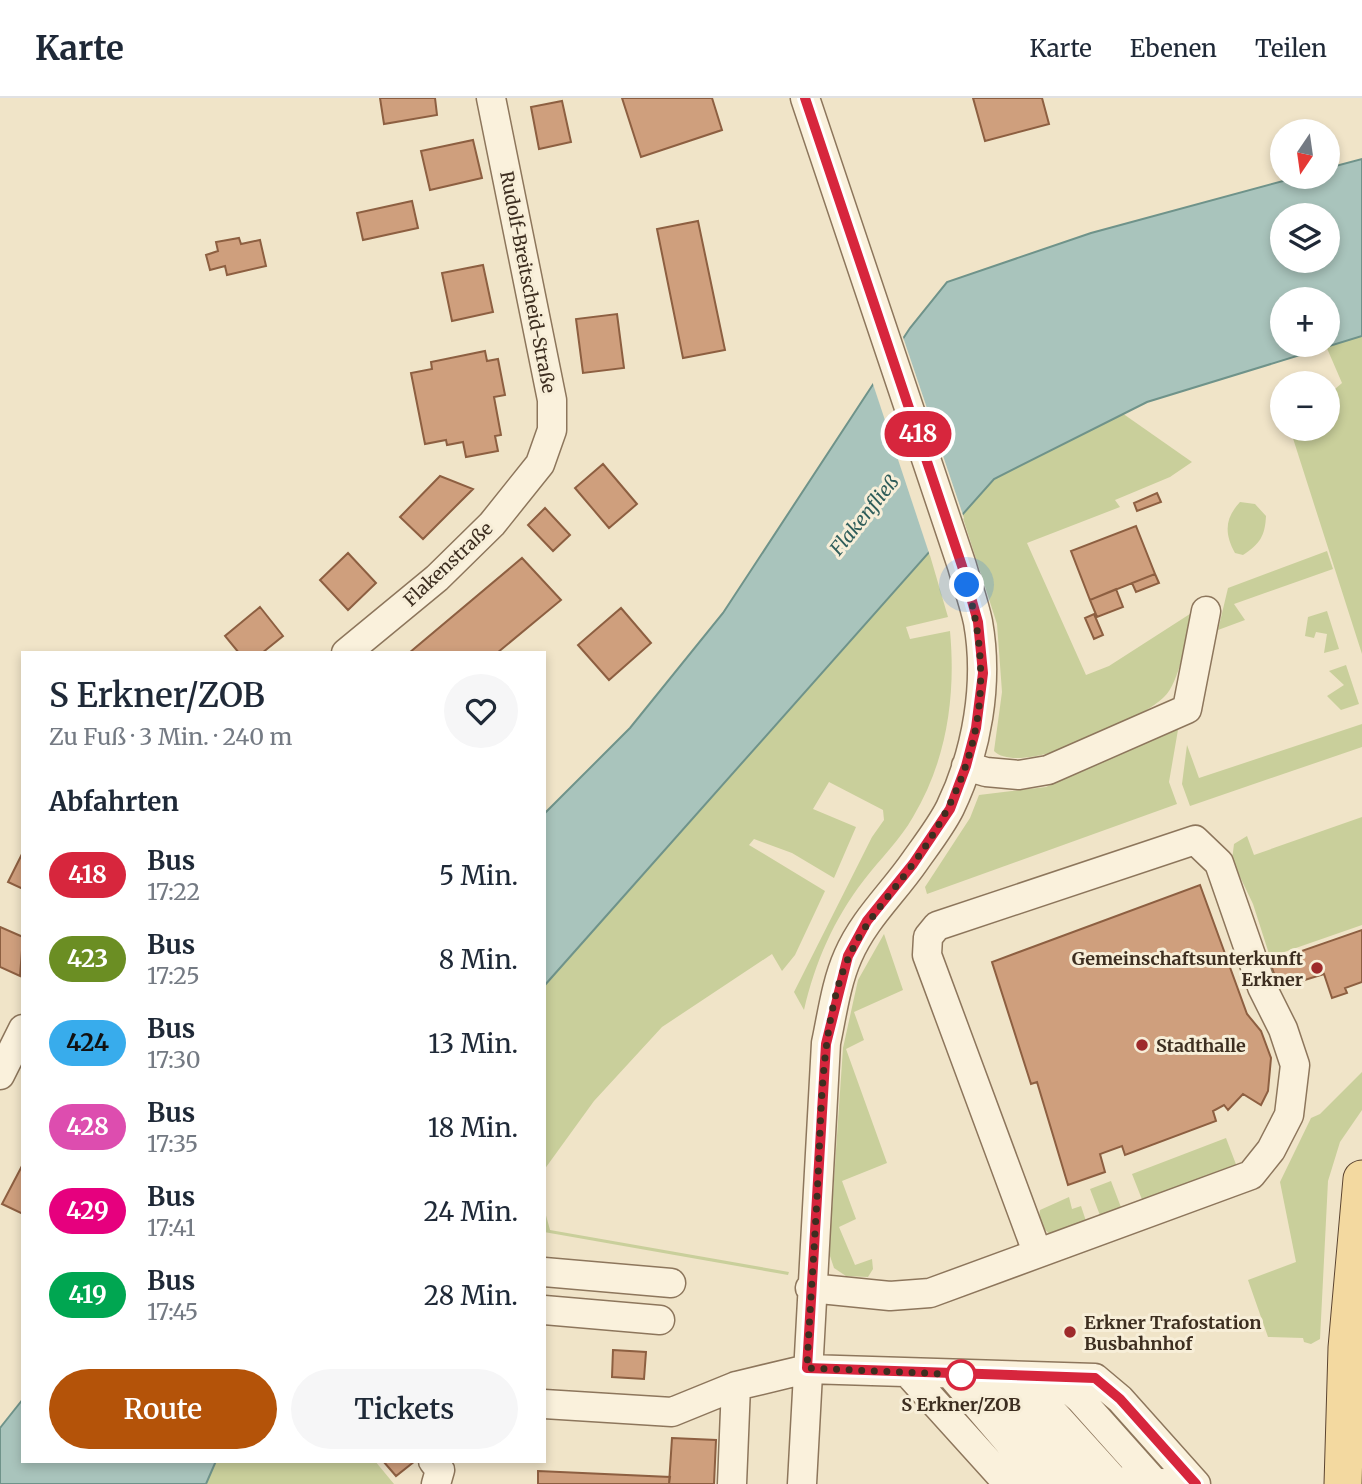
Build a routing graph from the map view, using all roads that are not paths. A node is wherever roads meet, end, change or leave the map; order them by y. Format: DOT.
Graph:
graph roads {
  1 [pos="491,98"];
  2 [pos="805,98"];
  3 [pos="540,464"];
  4 [pos="1206,611"];
  5 [pos="348,651"];
  6 [pos="966,766"];
  7 [pos="21,1033"];
  8 [pos="0,1075"];
  9 [pos="1362,1179"];
  10 [pos="1037,1252"];
  11 [pos="546,1272"];
  12 [pos="671,1283"];
  13 [pos="810,1288"];
  14 [pos="1356,1305"];
  15 [pos="546,1310"];
  16 [pos="660,1320"];
  17 [pos="807,1368"];
  18 [pos="908,1373"];
  19 [pos="951,1375"];
  20 [pos="985,1375"];
  21 [pos="1021,1377"];
  22 [pos="1056,1378"];
  23 [pos="736,1386"];
  24 [pos="546,1404"];
  25 [pos="434,1463"];
  26 [pos="1039,1478"];
  27 [pos="1078,1480"];
  28 [pos="1115,1481"];
  29 [pos="1155,1483"];
  30 [pos="436,1484"];
  31 [pos="732,1484"];
  32 [pos="802,1484"];
  33 [pos="1184,1484"];
  34 [pos="1196,1484"];
  35 [pos="1343,1484"];
  1 -- 3 [label="street, Rudolf-Breitscheid-Straße"];
  2 -- 6 [label="street"];
  3 -- 5 [label="street, Flakenstraße"];
  4 -- 6 [label="street"];
  6 -- 13 [label="street"];
  7 -- 8 [label="street"];
  9 -- 14 [label="main road"];
  10 -- 10 [label="street"];
  10 -- 13 [label="street"];
  11 -- 12 [label="street"];
  13 -- 17 [label="street"];
  14 -- 35 [label="main road"];
  15 -- 16 [label="street"];
  17 -- 18 [label="street"];
  17 -- 23 [label="street"];
  17 -- 32 [label="street"];
  18 -- 19 [label="street"];
  18 -- 26 [label="street"];
  19 -- 20 [label="street"];
  19 -- 26 [label="street"];
  20 -- 21 [label="street"];
  20 -- 27 [label="street"];
  21 -- 22 [label="street"];
  21 -- 28 [label="street"];
  22 -- 29 [label="street"];
  22 -- 34 [label="street"];
  23 -- 24 [label="street"];
  23 -- 31 [label="street"];
  25 -- 30 [label="street"];
  26 -- 27 [label="street"];
  27 -- 28 [label="street"];
  28 -- 29 [label="street"];
  29 -- 33 [label="street"];
}
